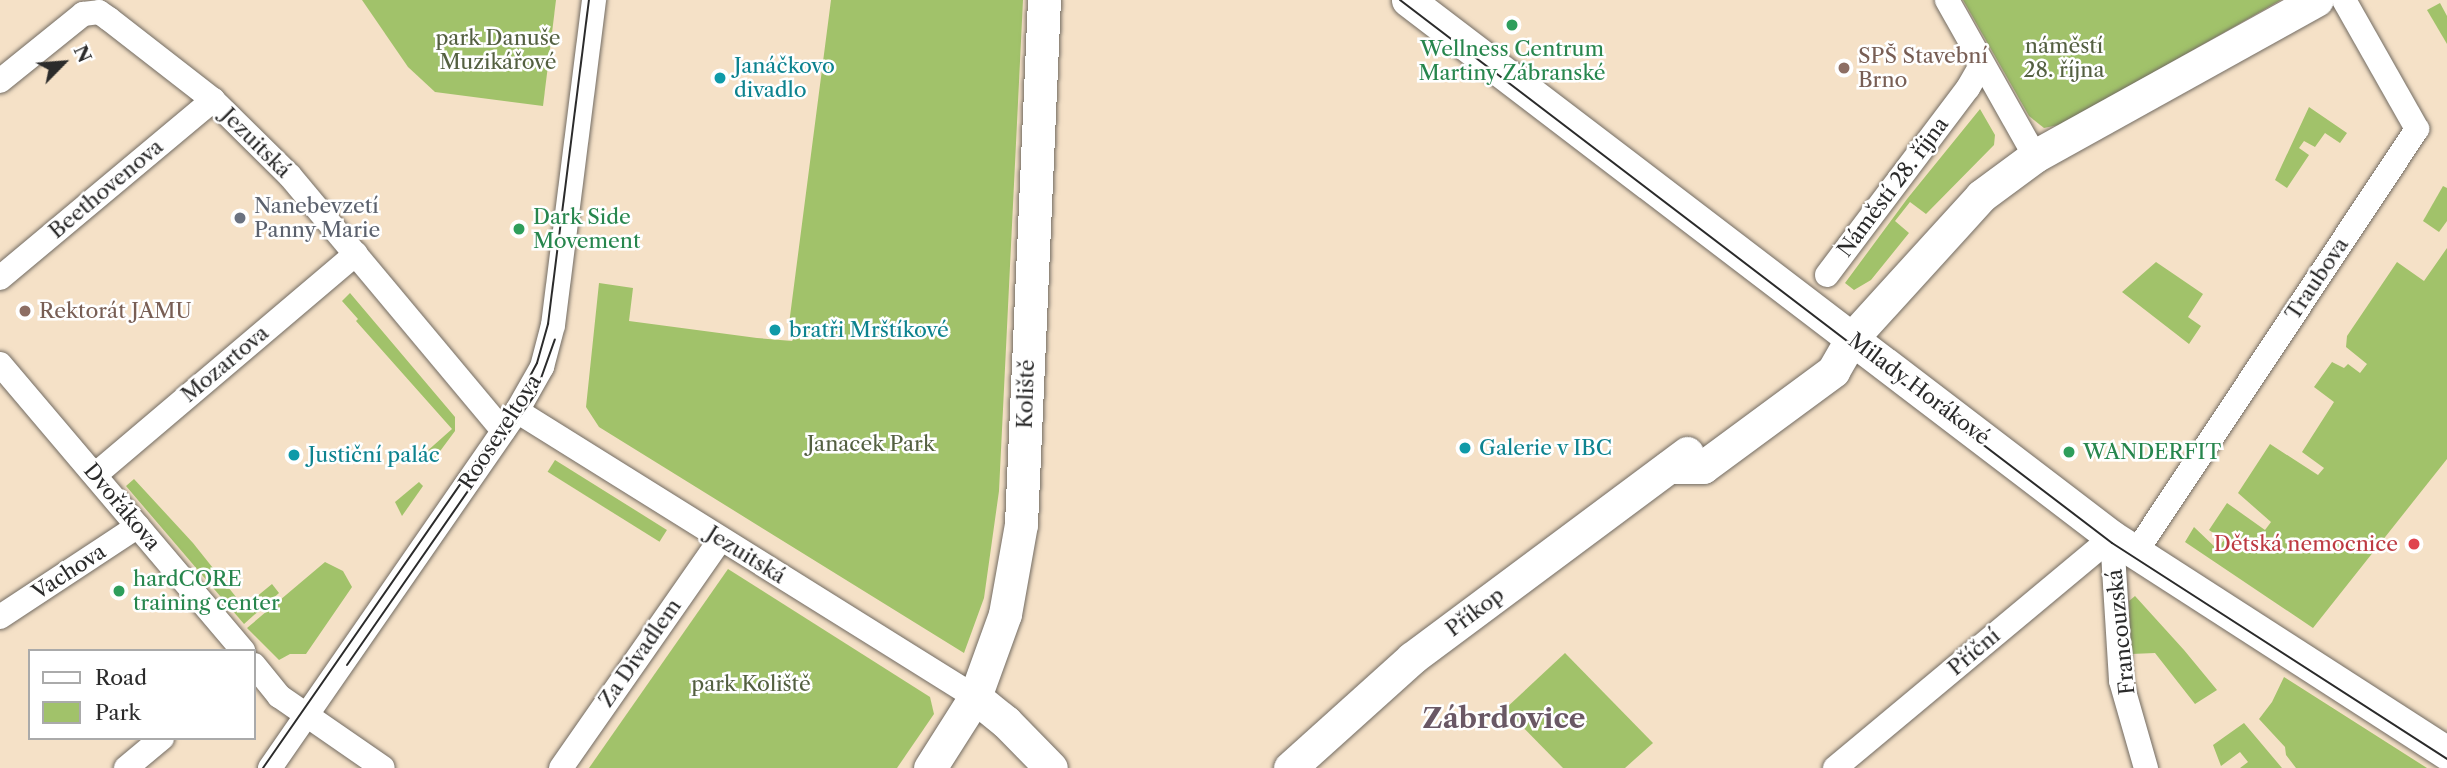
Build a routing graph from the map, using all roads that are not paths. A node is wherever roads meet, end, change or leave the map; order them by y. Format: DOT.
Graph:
graph roads {
  1 [pos="594,0"];
  2 [pos="1044,0"];
  3 [pos="1408,0"];
  4 [pos="1947,0"];
  5 [pos="2317,0"];
  6 [pos="2344,0"];
  7 [pos="1982,64"];
  8 [pos="0,81"];
  9 [pos="212,100"];
  10 [pos="2035,156"];
  11 [pos="356,254"];
  12 [pos="1827,275"];
  13 [pos="0,278"];
  14 [pos="1852,338"];
  15 [pos="0,364"];
  16 [pos="510,421"];
  17 [pos="95,475"];
  18 [pos="138,526"];
  19 [pos="721,539"];
  20 [pos="2124,544"];
  21 [pos="0,617"];
  22 [pos="241,649"];
  23 [pos="256,667"];
  24 [pos="975,697"];
  25 [pos="306,716"];
  26 [pos="160,740"];
  27 [pos="2447,753"];
  28 [pos="125,768"];
  29 [pos="270,768"];
  30 [pos="383,768"];
  31 [pos="561,768"];
  32 [pos="930,768"];
  33 [pos="1051,768"];
  34 [pos="1290,768"];
  35 [pos="1835,768"];
  36 [pos="2146,768"];
  1 -- 16 [label="street, Rooseveltova"];
  2 -- 24 [label="street, Koliště"];
  3 -- 14 [label="street, Milady Horákové"];
  4 -- 7 [label="street"];
  5 -- 10 [label="street"];
  6 -- 20 [label="street, Traubova"];
  7 -- 10 [label="street"];
  7 -- 12 [label="street, Náměstí 28. října"];
  8 -- 9 [label="street, Jezuitská"];
  9 -- 11 [label="street, Jezuitská"];
  9 -- 13 [label="street, Beethovenova"];
  10 -- 14 [label="street"];
  11 -- 16 [label="street, Jezuitská"];
  11 -- 17 [label="street, Mozartova"];
  14 -- 20 [label="street, Milady Horákové"];
  14 -- 34 [label="street, Příkop"];
  15 -- 17 [label="street, Dvořákova"];
  16 -- 19 [label="street, Jezuitská"];
  16 -- 25 [label="street, Rooseveltova"];
  17 -- 18 [label="street, Dvořákova"];
  18 -- 21 [label="street, Vachova"];
  18 -- 22 [label="street, Dvořákova"];
  19 -- 24 [label="street, Jezuitská"];
  19 -- 31 [label="street, Za Divadlem"];
  20 -- 27 [label="street, Milady Horákové"];
  20 -- 35 [label="street, Příční"];
  20 -- 36 [label="street, Francouzská"];
  23 -- 25 [label="street"];
  24 -- 32 [label="street, Koliště"];
  24 -- 33 [label="street"];
  25 -- 29 [label="street, Rooseveltova"];
  25 -- 30 [label="street"];
  26 -- 28 [label="street"];
}
